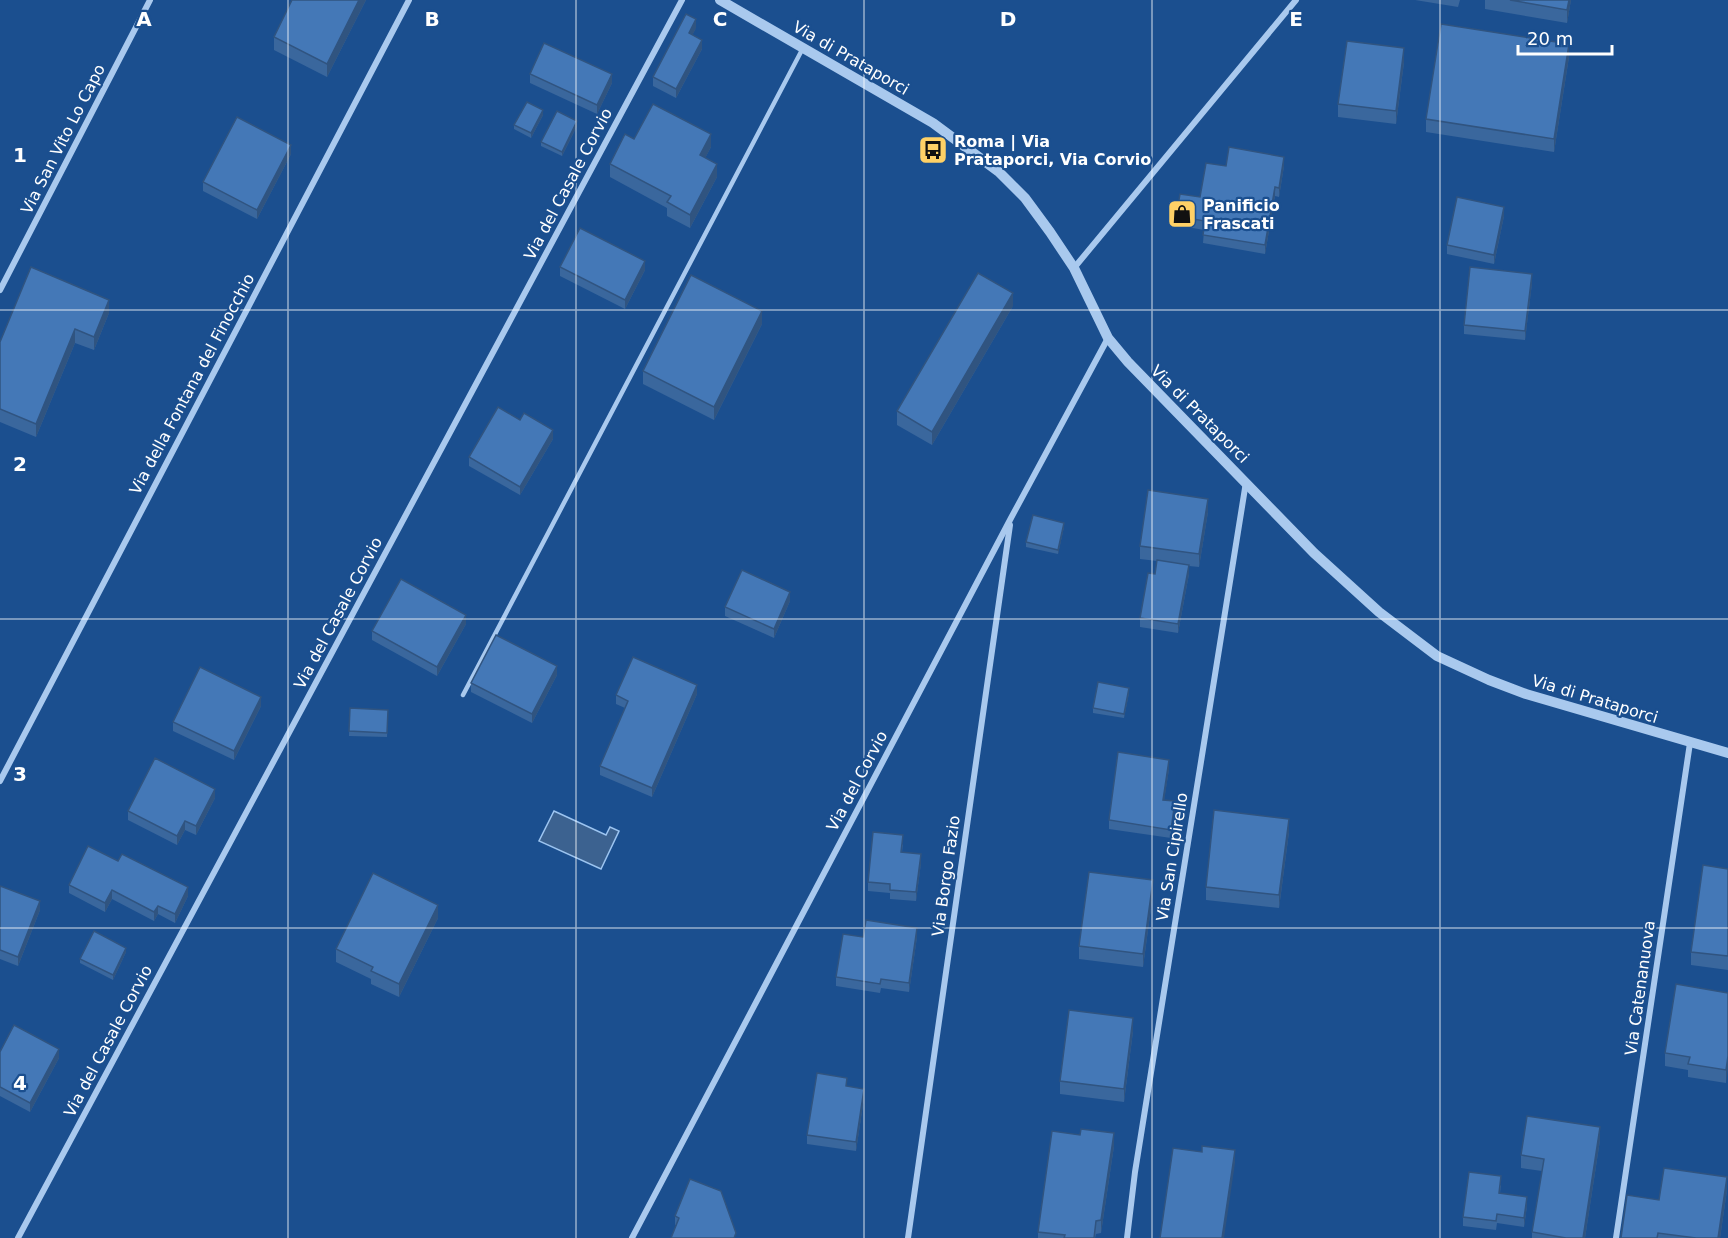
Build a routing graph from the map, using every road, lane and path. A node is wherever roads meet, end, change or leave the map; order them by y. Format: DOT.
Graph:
graph roads {
  1 [pos="150,0"];
  2 [pos="409,0"];
  3 [pos="682,0"];
  4 [pos="720,0"];
  5 [pos="1296,0"];
  6 [pos="802,48"];
  7 [pos="1074,268"];
  8 [pos="0,290"];
  9 [pos="1108,338"];
  10 [pos="1246,481"];
  11 [pos="1011,518"];
  12 [pos="463,694"];
  13 [pos="1690,743"];
  14 [pos="1728,753"];
  15 [pos="0,781"];
  16 [pos="18,1238"];
  17 [pos="632,1238"];
  18 [pos="908,1238"];
  19 [pos="1127,1238"];
  20 [pos="1616,1238"];
  1 -- 8 [label="street, Via San Vito Lo Capo"];
  2 -- 15 [label="street, Via della Fontana del Finocchio"];
  3 -- 16 [label="street, Via del Casale Corvio"];
  4 -- 6 [label="street, Via di Prataporci"];
  5 -- 7 [label="street"];
  6 -- 7 [label="street, Via di Prataporci"];
  6 -- 12 [label="lane"];
  7 -- 9 [label="street, Via di Prataporci"];
  9 -- 10 [label="street, Via di Prataporci"];
  9 -- 11 [label="street, Via del Corvio"];
  10 -- 13 [label="street, Via di Prataporci"];
  10 -- 19 [label="street, Via San Cipirello"];
  11 -- 17 [label="street, Via del Corvio"];
  11 -- 18 [label="street, Via Borgo Fazio"];
  13 -- 14 [label="street, Via di Prataporci"];
  13 -- 20 [label="street, Via Catenanuova"];
}
